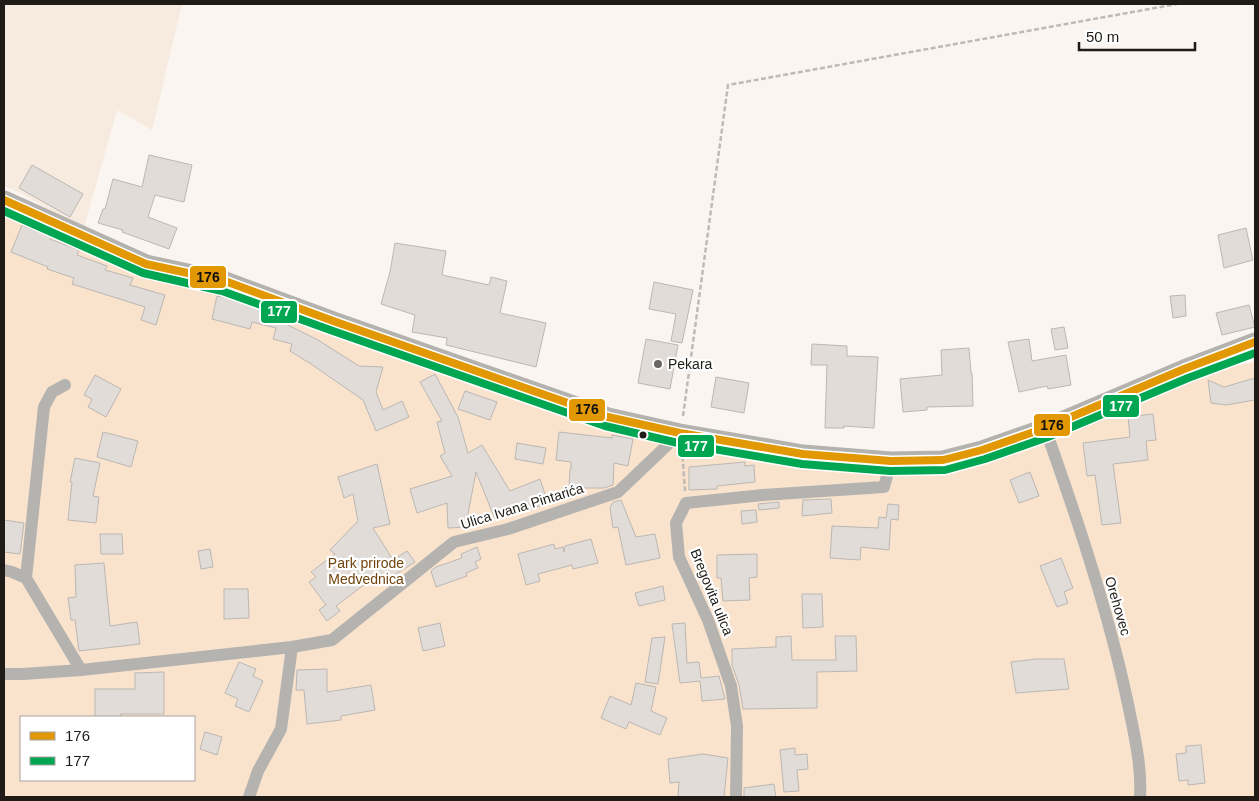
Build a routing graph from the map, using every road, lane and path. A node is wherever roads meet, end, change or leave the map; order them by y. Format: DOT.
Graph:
graph roads {
  1 [pos="1177,4"];
  2 [pos="4,200"];
  3 [pos="1255,342"];
  4 [pos="66,385"];
  5 [pos="1045,428"];
  6 [pos="680,433"];
  7 [pos="891,461"];
  8 [pos="686,503"];
  9 [pos="4,570"];
  10 [pos="26,578"];
  11 [pos="292,648"];
  12 [pos="80,670"];
  13 [pos="4,674"];
  14 [pos="249,797"];
  15 [pos="736,797"];
  16 [pos="1140,797"];
  1 -- 6 [label="path"];
  2 -- 6 [label="main road"];
  3 -- 5 [label="main road"];
  4 -- 10 [label="street"];
  5 -- 7 [label="main road"];
  5 -- 16 [label="street, Orehovec"];
  6 -- 7 [label="main road"];
  6 -- 8 [label="path"];
  6 -- 11 [label="street, Ulica Ivana Pintarića"];
  7 -- 8 [label="street"];
  8 -- 15 [label="street, Bregovita ulica"];
  9 -- 10 [label="street"];
  10 -- 12 [label="street"];
  11 -- 12 [label="street, Ulica Ivana Pintarića"];
  11 -- 14 [label="street"];
  12 -- 13 [label="street, Ulica Ivana Pintarića"];
}
